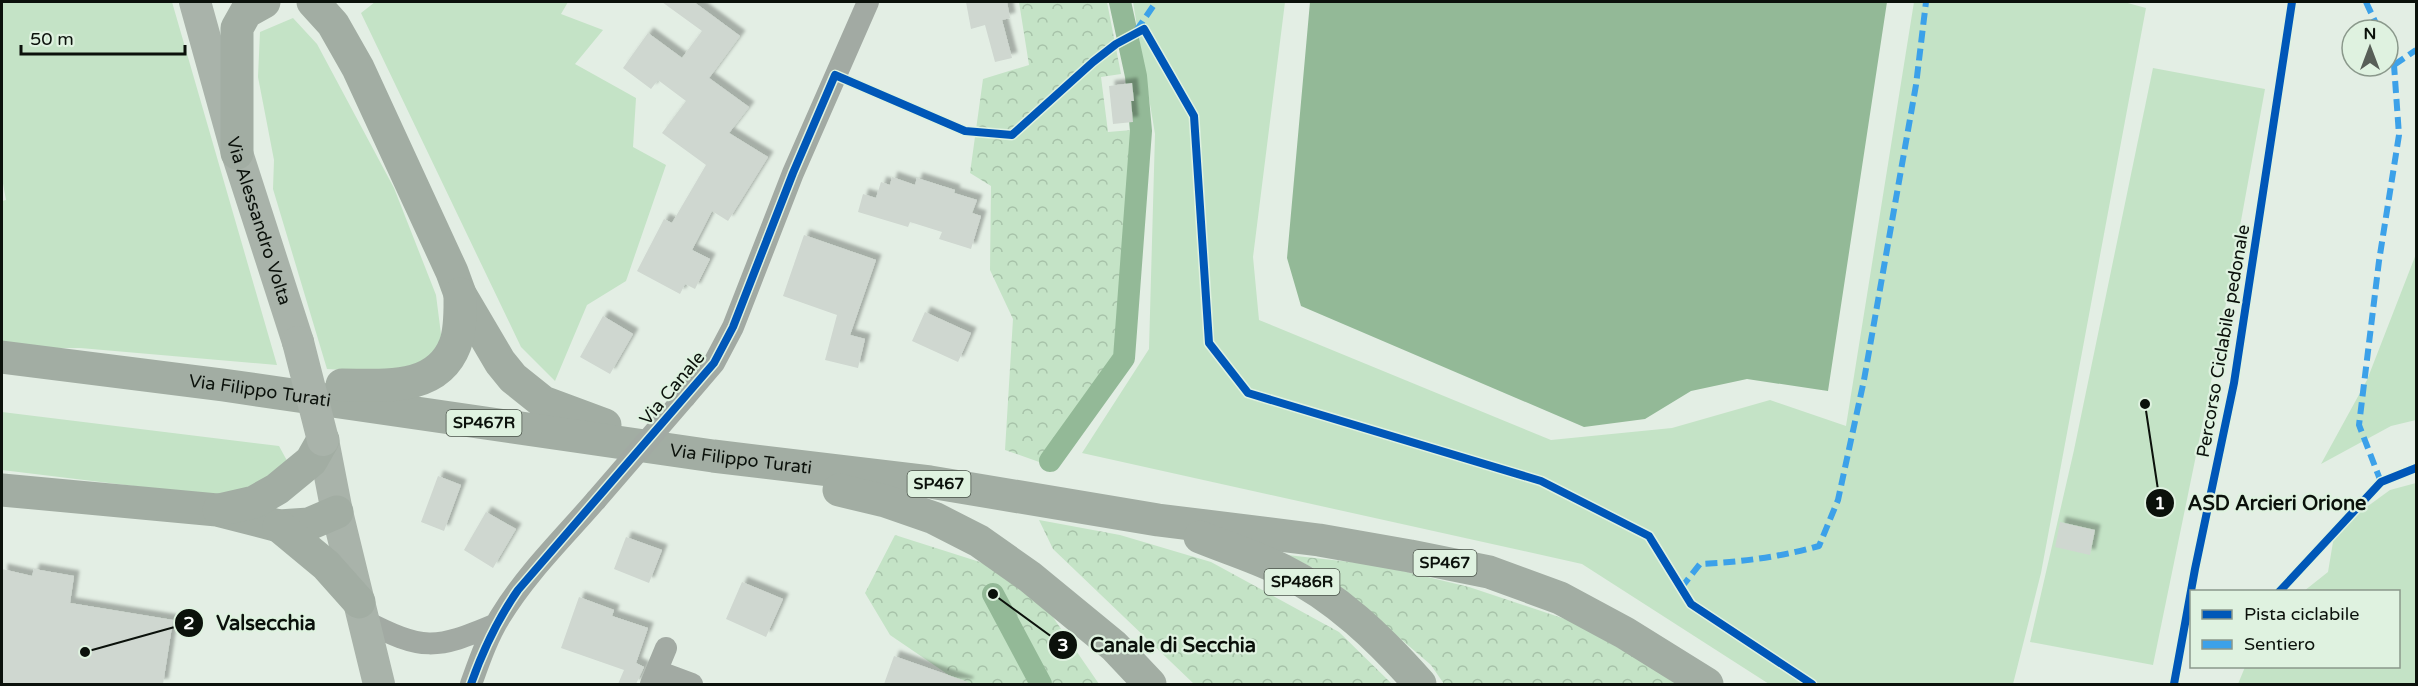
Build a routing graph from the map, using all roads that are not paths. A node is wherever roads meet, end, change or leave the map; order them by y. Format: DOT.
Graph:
graph roads {
  1 [pos="195,2"];
  2 [pos="264,2"];
  3 [pos="868,2"];
  4 [pos="313,3"];
  5 [pos="237,153"];
  6 [pos="460,294"];
  7 [pos="2,357"];
  8 [pos="248,388"];
  9 [pos="322,440"];
  10 [pos="716,456"];
  11 [pos="2,490"];
  12 [pos="254,502"];
  13 [pos="217,510"];
  14 [pos="337,512"];
  15 [pos="1158,520"];
  16 [pos="279,526"];
  17 [pos="361,611"];
  18 [pos="1078,618"];
  19 [pos="496,624"];
  20 [pos="446,644"];
  21 [pos="666,648"];
  22 [pos="654,678"];
  23 [pos="472,683"];
  24 [pos="379,684"];
  25 [pos="692,684"];
  26 [pos="1123,684"];
  27 [pos="1150,684"];
  28 [pos="1420,684"];
  29 [pos="1707,684"];
  1 -- 5 [label="main road, Via Alessandro Volta"];
  2 -- 5 [label="main road"];
  3 -- 19 [label="street, Via Canale, bridge"];
  4 -- 6 [label="main road"];
  5 -- 9 [label="main road, Via Alessandro Volta, bridge"];
  6 -- 8 [label="main road"];
  6 -- 10 [label="main road"];
  7 -- 8 [label="main road, Via Filippo Turati / SP467R"];
  8 -- 10 [label="main road, Via Filippo Turati / SP467R"];
  9 -- 12 [label="main road"];
  9 -- 14 [label="main road"];
  10 -- 15 [label="main road, Via Filippo Turati / SP467"];
  10 -- 18 [label="main road"];
  11 -- 13 [label="main road"];
  12 -- 13 [label="main road"];
  12 -- 14 [label="main road"];
  13 -- 16 [label="main road"];
  14 -- 16 [label="main road"];
  14 -- 17 [label="main road"];
  15 -- 28 [label="main road, SP486R"];
  15 -- 29 [label="main road, SP467"];
  16 -- 17 [label="main road"];
  17 -- 20 [label="street"];
  17 -- 24 [label="main road"];
  18 -- 26 [label="main road"];
  18 -- 27 [label="main road"];
  19 -- 20 [label="street"];
  19 -- 23 [label="street, Via Canale"];
  20 -- 23 [label="street"];
  21 -- 22 [label="street"];
  22 -- 25 [label="street"];
}
